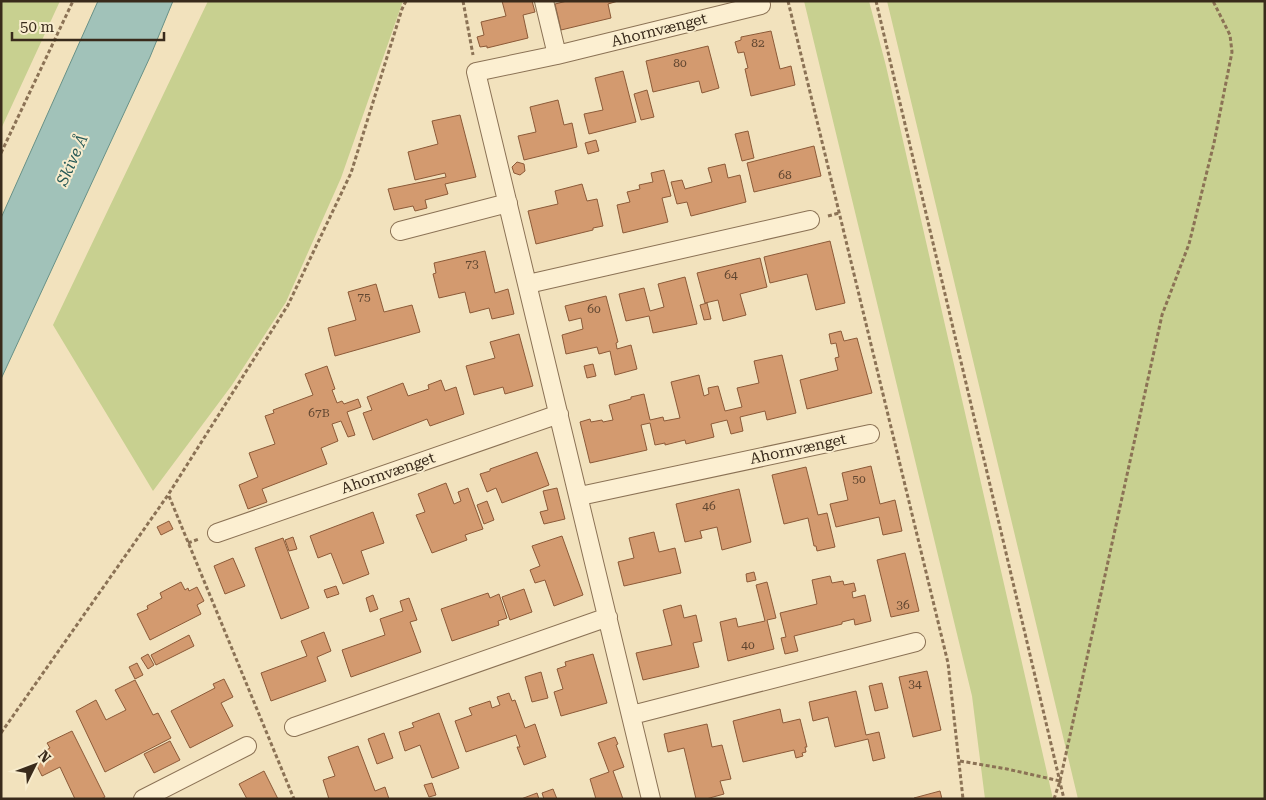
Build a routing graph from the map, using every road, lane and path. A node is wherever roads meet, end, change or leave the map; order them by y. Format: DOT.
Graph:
graph roads {
  1 [pos="73,1"];
  2 [pos="406,1"];
  3 [pos="463,1"];
  4 [pos="544,1"];
  5 [pos="788,1"];
  6 [pos="876,1"];
  7 [pos="1213,1"];
  8 [pos="761,5"];
  9 [pos="557,55"];
  10 [pos="476,72"];
  11 [pos="1,153"];
  12 [pos="508,203"];
  13 [pos="810,220"];
  14 [pos="400,231"];
  15 [pos="528,284"];
  16 [pos="559,414"];
  17 [pos="870,434"];
  18 [pos="168,495"];
  19 [pos="580,496"];
  20 [pos="217,533"];
  21 [pos="608,617"];
  22 [pos="916,642"];
  23 [pos="632,715"];
  24 [pos="294,727"];
  25 [pos="1,733"];
  26 [pos="268,736"];
  27 [pos="247,746"];
  28 [pos="960,762"];
  29 [pos="1060,781"];
  30 [pos="143,799"];
  31 [pos="294,799"];
  32 [pos="652,799"];
  33 [pos="963,799"];
  34 [pos="1054,799"];
  35 [pos="1064,799"];
  1 -- 11 [label="path"];
  2 -- 18 [label="path"];
  3 -- 10 [label="path"];
  4 -- 9 [label="street"];
  5 -- 28 [label="path"];
  6 -- 29 [label="path"];
  7 -- 29 [label="path"];
  8 -- 9 [label="street, Ahornvænget"];
  9 -- 10 [label="street, Ahornvænget"];
  10 -- 12 [label="street"];
  12 -- 14 [label="street"];
  12 -- 15 [label="street"];
  13 -- 15 [label="street"];
  15 -- 16 [label="street"];
  16 -- 19 [label="street"];
  16 -- 20 [label="street, Ahornvænget"];
  17 -- 19 [label="street, Ahornvænget"];
  18 -- 25 [label="path"];
  18 -- 26 [label="path"];
  19 -- 21 [label="street"];
  21 -- 23 [label="street"];
  21 -- 24 [label="street"];
  22 -- 23 [label="street"];
  23 -- 32 [label="street"];
  24 -- 26 [label="path"];
  26 -- 27 [label="path"];
  26 -- 31 [label="path"];
  27 -- 30 [label="street"];
  28 -- 29 [label="path"];
  28 -- 33 [label="path"];
  29 -- 34 [label="path"];
  29 -- 35 [label="path"];
}
